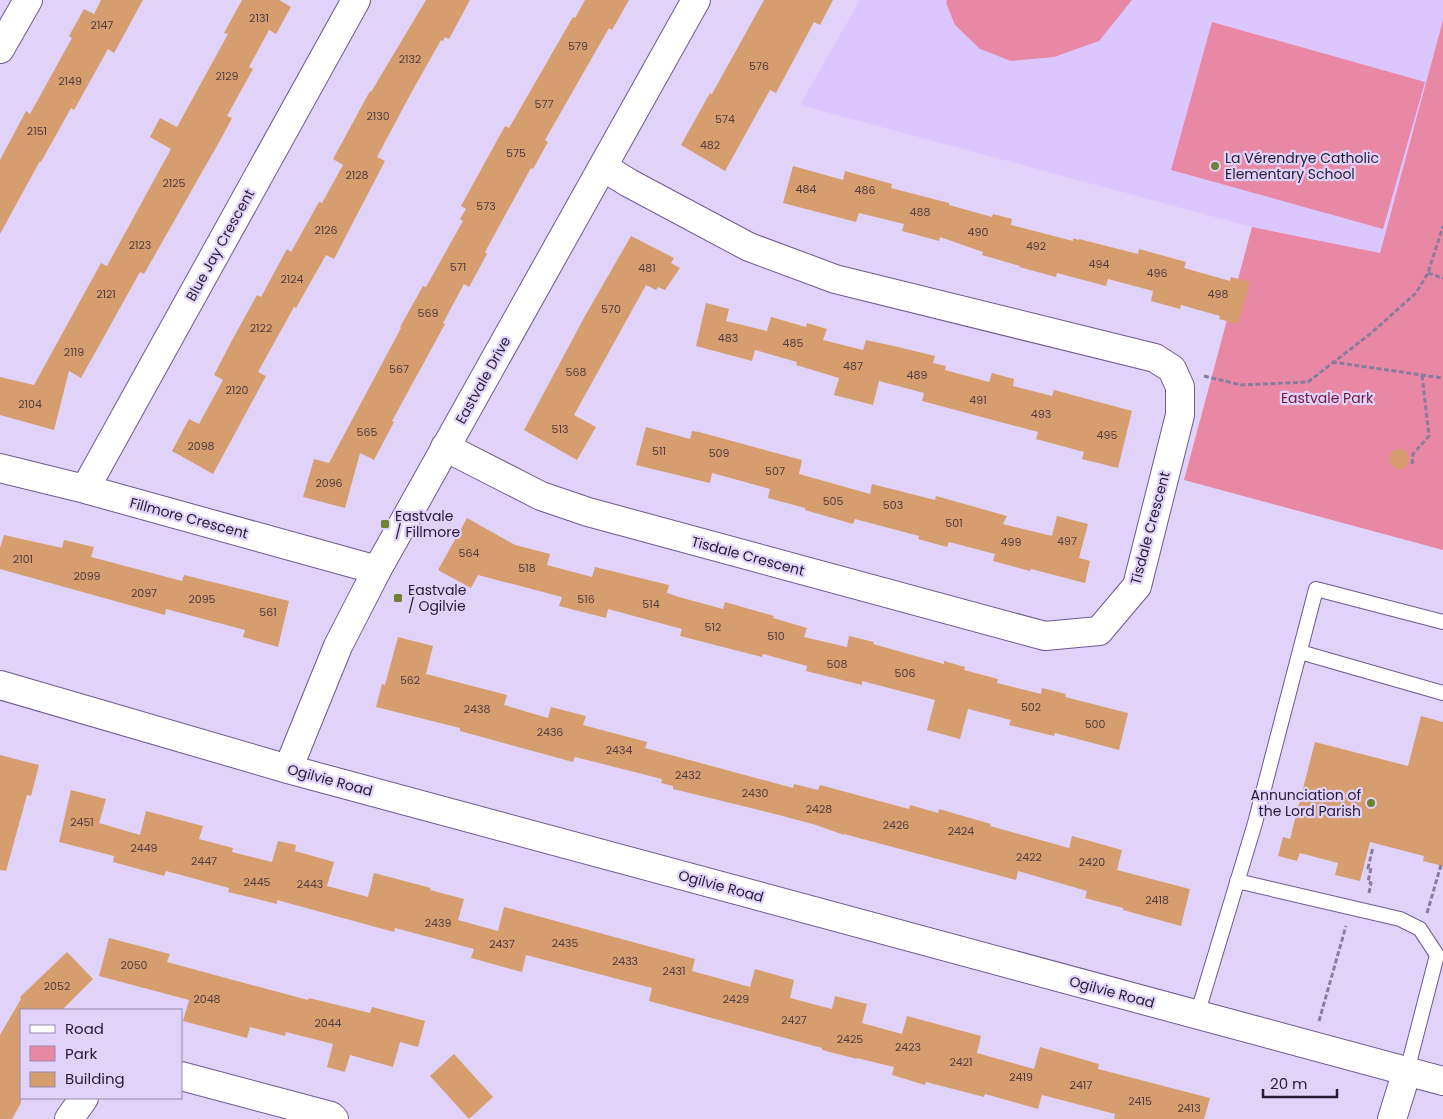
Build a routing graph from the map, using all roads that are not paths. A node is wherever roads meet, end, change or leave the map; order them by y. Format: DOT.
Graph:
graph roads {
  1 [pos="28,0"];
  2 [pos="356,0"];
  3 [pos="696,0"];
  4 [pos="0,49"];
  5 [pos="603,167"];
  6 [pos="445,447"];
  7 [pos="0,468"];
  8 [pos="84,489"];
  9 [pos="377,570"];
  10 [pos="1443,622"];
  11 [pos="1300,652"];
  12 [pos="0,685"];
  13 [pos="1443,693"];
  14 [pos="288,768"];
  15 [pos="1238,881"];
  16 [pos="1197,1015"];
  17 [pos="1407,1071"];
  18 [pos="182,1076"];
  19 [pos="1443,1081"];
  20 [pos="83,1099"];
  21 [pos="69,1119"];
  22 [pos="334,1119"];
  23 [pos="1392,1119"];
  1 -- 4 [label="street"];
  2 -- 8 [label="street, Blue Jay Crescent"];
  3 -- 5 [label="street, Eastvale Drive"];
  5 -- 6 [label="street, Eastvale Drive"];
  5 -- 6 [label="street, Tisdale Crescent"];
  6 -- 9 [label="street, Eastvale Drive"];
  7 -- 8 [label="street, Fillmore Crescent"];
  8 -- 9 [label="street, Fillmore Crescent"];
  9 -- 14 [label="street, Eastvale Drive"];
  10 -- 11 [label="lane"];
  11 -- 13 [label="lane"];
  11 -- 15 [label="lane"];
  12 -- 14 [label="street, Ogilvie Road"];
  14 -- 16 [label="street, Ogilvie Road"];
  15 -- 16 [label="lane"];
  15 -- 17 [label="lane"];
  16 -- 17 [label="street, Ogilvie Road"];
  17 -- 19 [label="street, Ogilvie Road"];
  17 -- 23 [label="street"];
  18 -- 22 [label="street"];
  20 -- 21 [label="street"];
}
